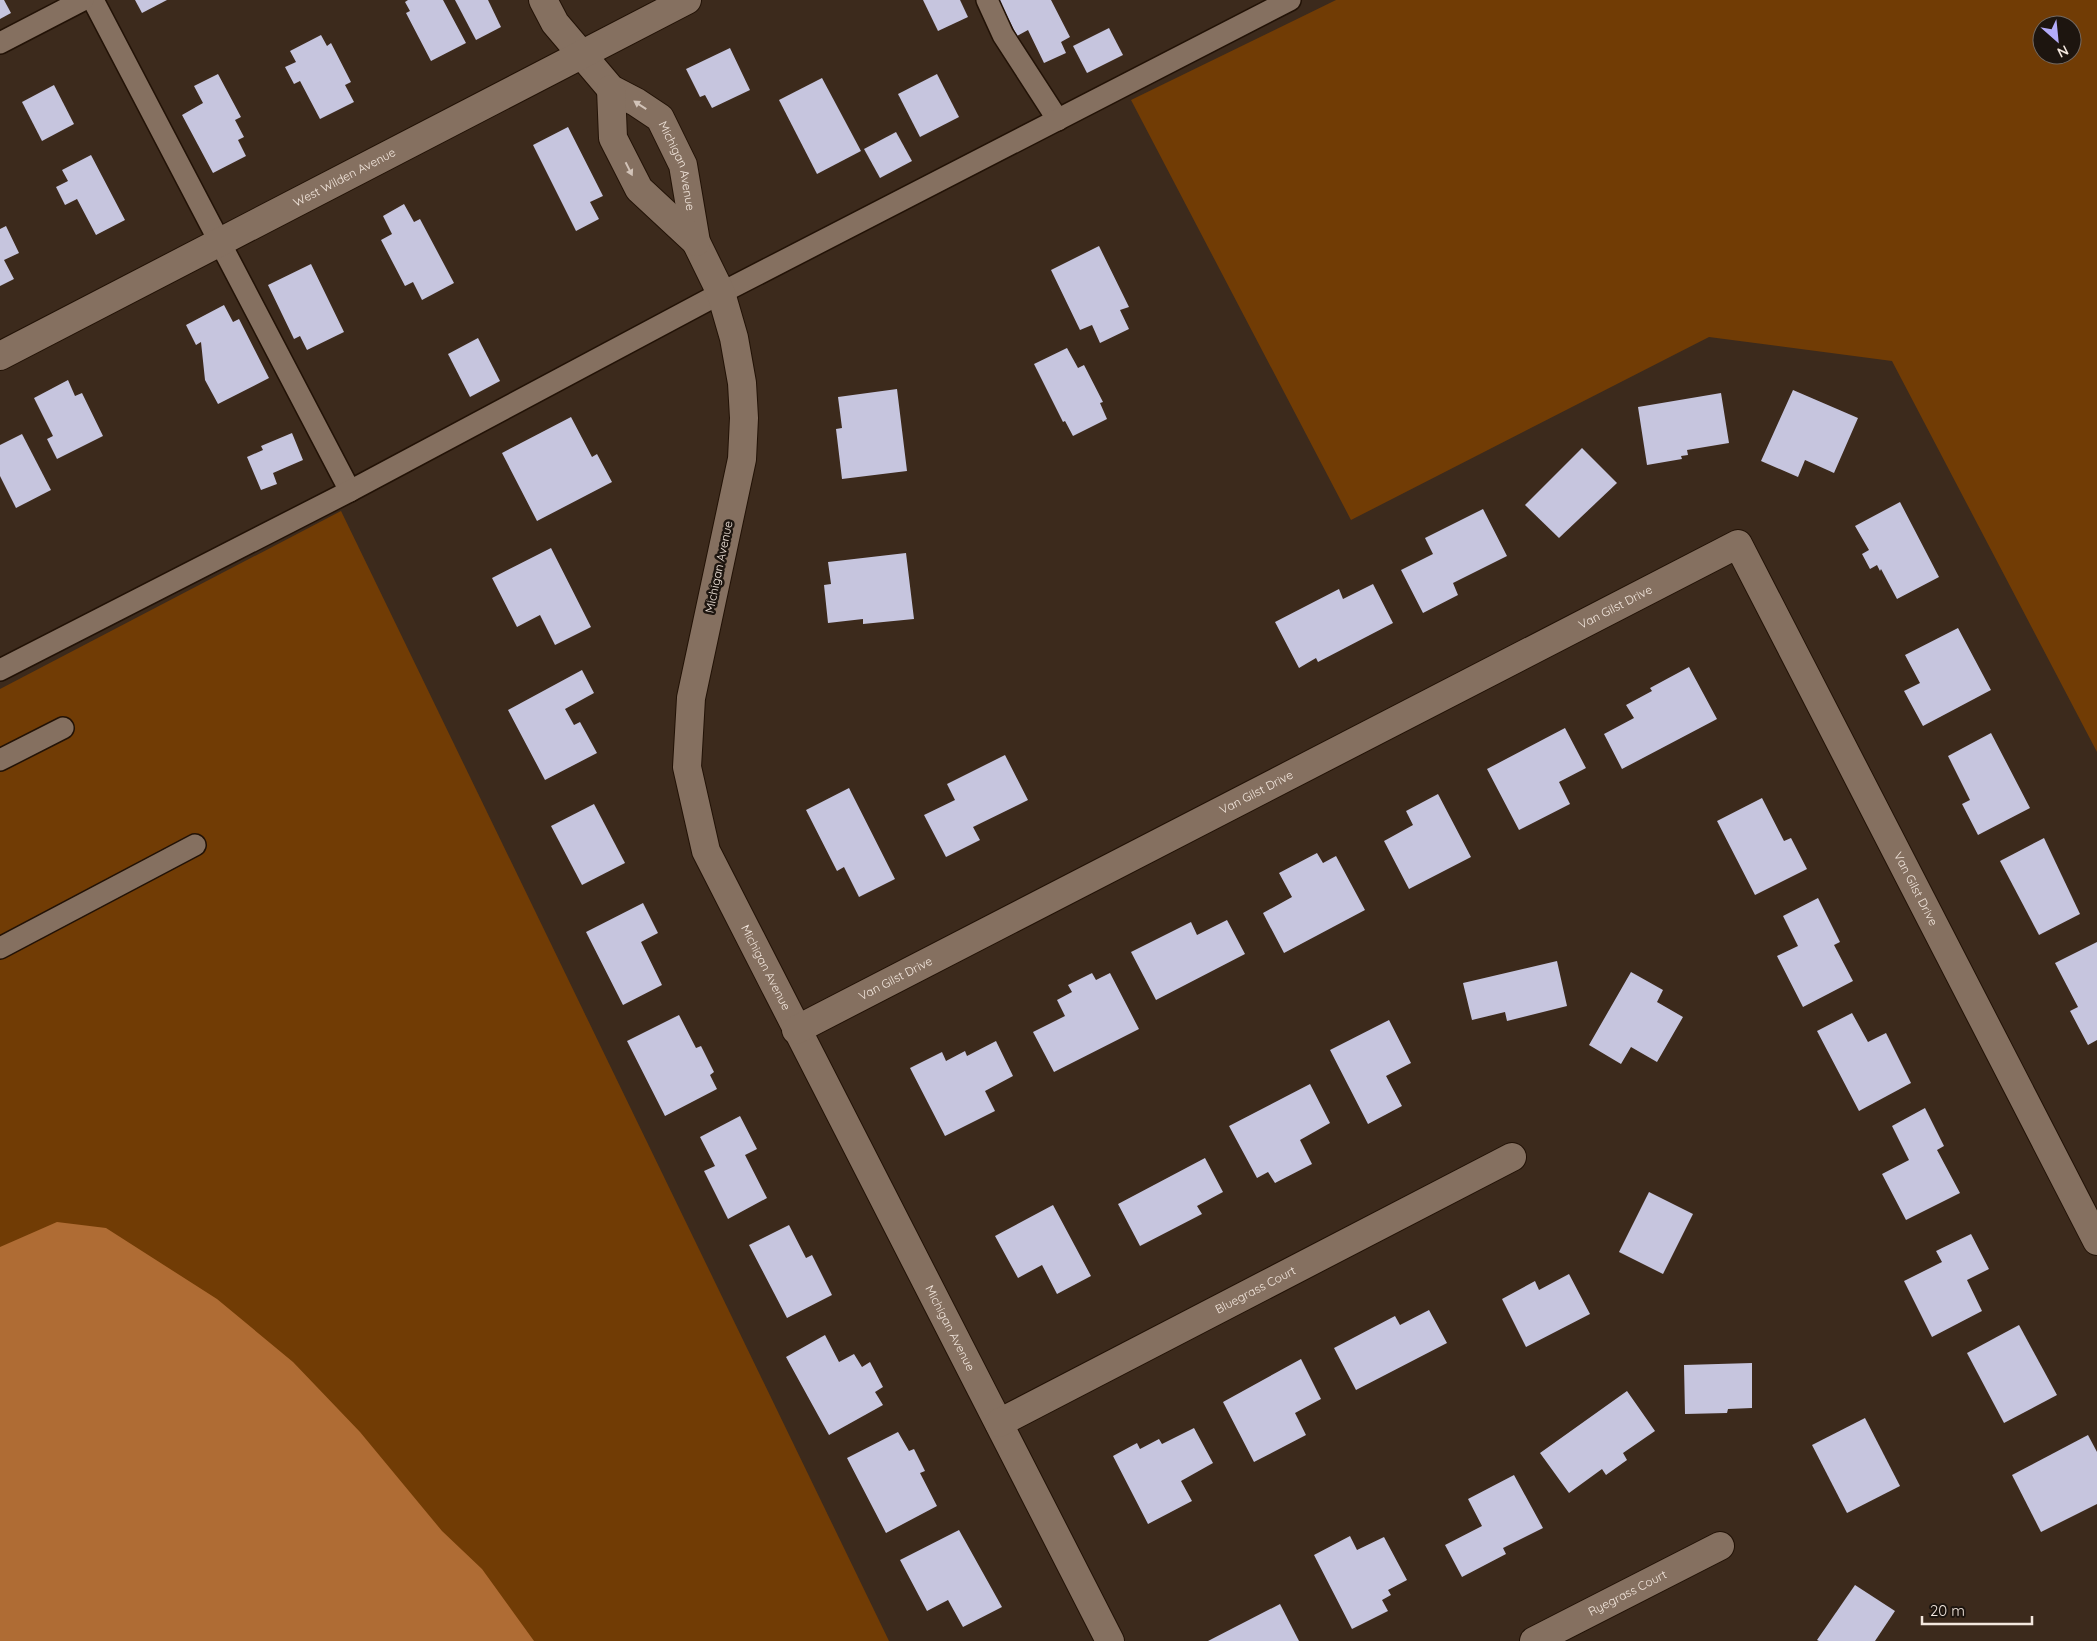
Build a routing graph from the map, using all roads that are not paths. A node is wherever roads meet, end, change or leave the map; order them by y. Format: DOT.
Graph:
graph roads {
  1 [pos="83,0"];
  2 [pos="93,0"];
  3 [pos="543,0"];
  4 [pos="688,0"];
  5 [pos="987,0"];
  6 [pos="1290,0"];
  7 [pos="0,43"];
  8 [pos="580,56"];
  9 [pos="611,89"];
  10 [pos="1058,120"];
  11 [pos="220,242"];
  12 [pos="696,242"];
  13 [pos="721,293"];
  14 [pos="0,356"];
  15 [pos="350,491"];
  16 [pos="0,670"];
  17 [pos="63,728"];
  18 [pos="0,760"];
  19 [pos="195,845"];
  20 [pos="0,948"];
  21 [pos="796,1030"];
  22 [pos="1512,1157"];
  23 [pos="2097,1241"];
  24 [pos="999,1423"];
  25 [pos="1720,1546"];
  26 [pos="1110,1641"];
  27 [pos="1534,1641"];
  1 -- 7 [label="lane"];
  2 -- 11 [label="lane"];
  3 -- 8 [label="street, Michigan Avenue"];
  4 -- 8 [label="street, West Wilden Avenue"];
  5 -- 10 [label="lane"];
  6 -- 10 [label="lane"];
  8 -- 9 [label="street, Michigan Avenue"];
  8 -- 11 [label="street, West Wilden Avenue"];
  9 -- 12 [label="street, Michigan Avenue, one-way"];
  12 -- 9 [label="street, Michigan Avenue, one-way"];
  10 -- 13 [label="lane"];
  11 -- 14 [label="street, West Wilden Avenue"];
  11 -- 15 [label="lane"];
  12 -- 13 [label="street, Michigan Avenue"];
  13 -- 15 [label="lane"];
  13 -- 21 [label="street, Michigan Avenue"];
  15 -- 16 [label="lane"];
  17 -- 18 [label="lane"];
  19 -- 20 [label="lane"];
  21 -- 23 [label="street, Van Gilst Drive"];
  21 -- 24 [label="street, Michigan Avenue"];
  22 -- 24 [label="street, Bluegrass Court"];
  24 -- 26 [label="street, Michigan Avenue"];
  25 -- 27 [label="street, Ryegrass Court"];
}
